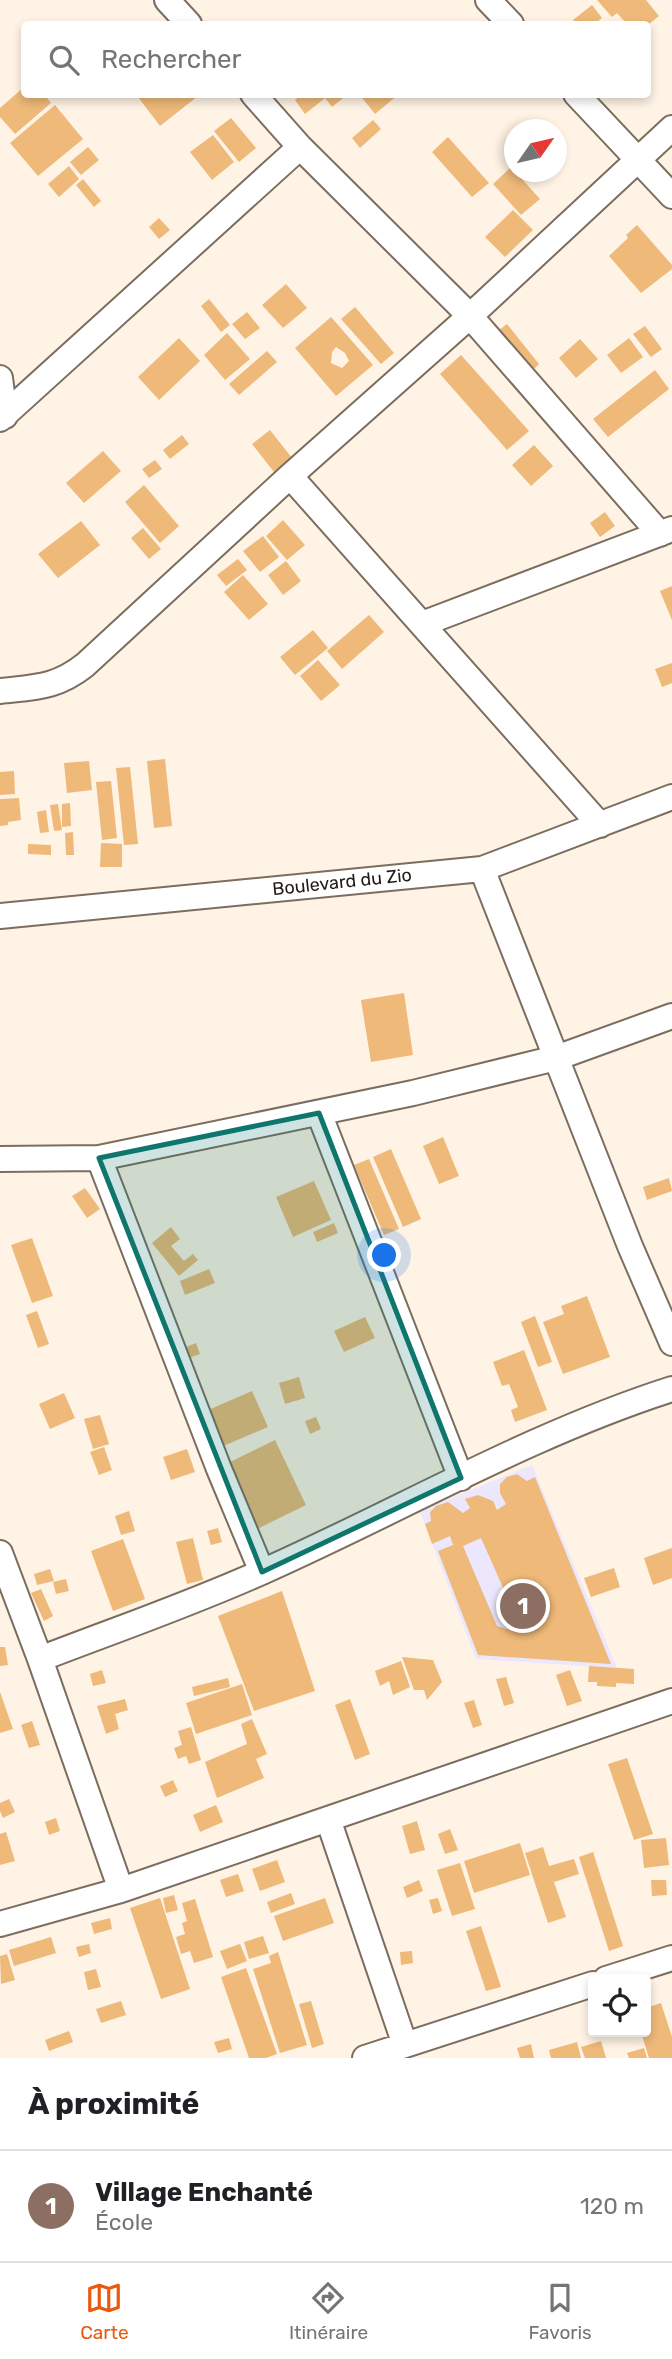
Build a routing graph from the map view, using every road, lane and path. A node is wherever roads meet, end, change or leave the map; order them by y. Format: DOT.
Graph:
graph roads {
  1 [pos="167,0"];
  2 [pos="488,0"];
  3 [pos="187,21"];
  4 [pos="508,21"];
  5 [pos="257,98"];
  6 [pos="580,98"];
  7 [pos="672,128"];
  8 [pos="300,146"];
  9 [pos="637,160"];
  10 [pos="672,196"];
  11 [pos="470,316"];
  12 [pos="0,378"];
  13 [pos="2,418"];
  14 [pos="290,476"];
  15 [pos="666,532"];
  16 [pos="422,624"];
  17 [pos="0,691"];
  18 [pos="672,797"];
  19 [pos="600,825"];
  20 [pos="482,869"];
  21 [pos="0,916"];
  22 [pos="672,1016"];
  23 [pos="556,1058"];
  24 [pos="319,1113"];
  25 [pos="99,1158"];
  26 [pos="0,1159"];
  27 [pos="672,1343"];
  28 [pos="672,1389"];
  29 [pos="461,1478"];
  30 [pos="0,1553"];
  31 [pos="262,1572"];
  32 [pos="40,1659"];
  33 [pos="672,1701"];
  34 [pos="328,1819"];
  35 [pos="121,1890"];
  36 [pos="0,1924"];
  37 [pos="672,1958"];
  38 [pos="622,1974"];
  39 [pos="588,1986"];
  40 [pos="405,2045"];
  41 [pos="365,2058"];
  1 -- 3 [label="street"];
  2 -- 4 [label="street"];
  5 -- 8 [label="street"];
  6 -- 9 [label="street"];
  7 -- 9 [label="street"];
  8 -- 11 [label="street"];
  8 -- 13 [label="street"];
  9 -- 10 [label="street"];
  9 -- 11 [label="street"];
  11 -- 14 [label="street"];
  11 -- 15 [label="street"];
  12 -- 13 [label="street"];
  14 -- 16 [label="street"];
  14 -- 17 [label="street"];
  15 -- 16 [label="street"];
  16 -- 19 [label="street"];
  18 -- 19 [label="street, Boulevard du Zio"];
  19 -- 20 [label="street, Boulevard du Zio"];
  20 -- 21 [label="street, Boulevard du Zio"];
  20 -- 23 [label="street"];
  22 -- 23 [label="street"];
  23 -- 24 [label="street"];
  23 -- 27 [label="street"];
  24 -- 25 [label="street"];
  24 -- 29 [label="street"];
  25 -- 26 [label="street"];
  25 -- 31 [label="street"];
  28 -- 29 [label="street"];
  29 -- 31 [label="street"];
  30 -- 32 [label="street"];
  31 -- 32 [label="street"];
  32 -- 35 [label="street"];
  33 -- 34 [label="street"];
  34 -- 35 [label="street"];
  34 -- 40 [label="street"];
  35 -- 36 [label="street"];
  37 -- 38 [label="street"];
  39 -- 40 [label="street"];
  40 -- 41 [label="street"];
}
